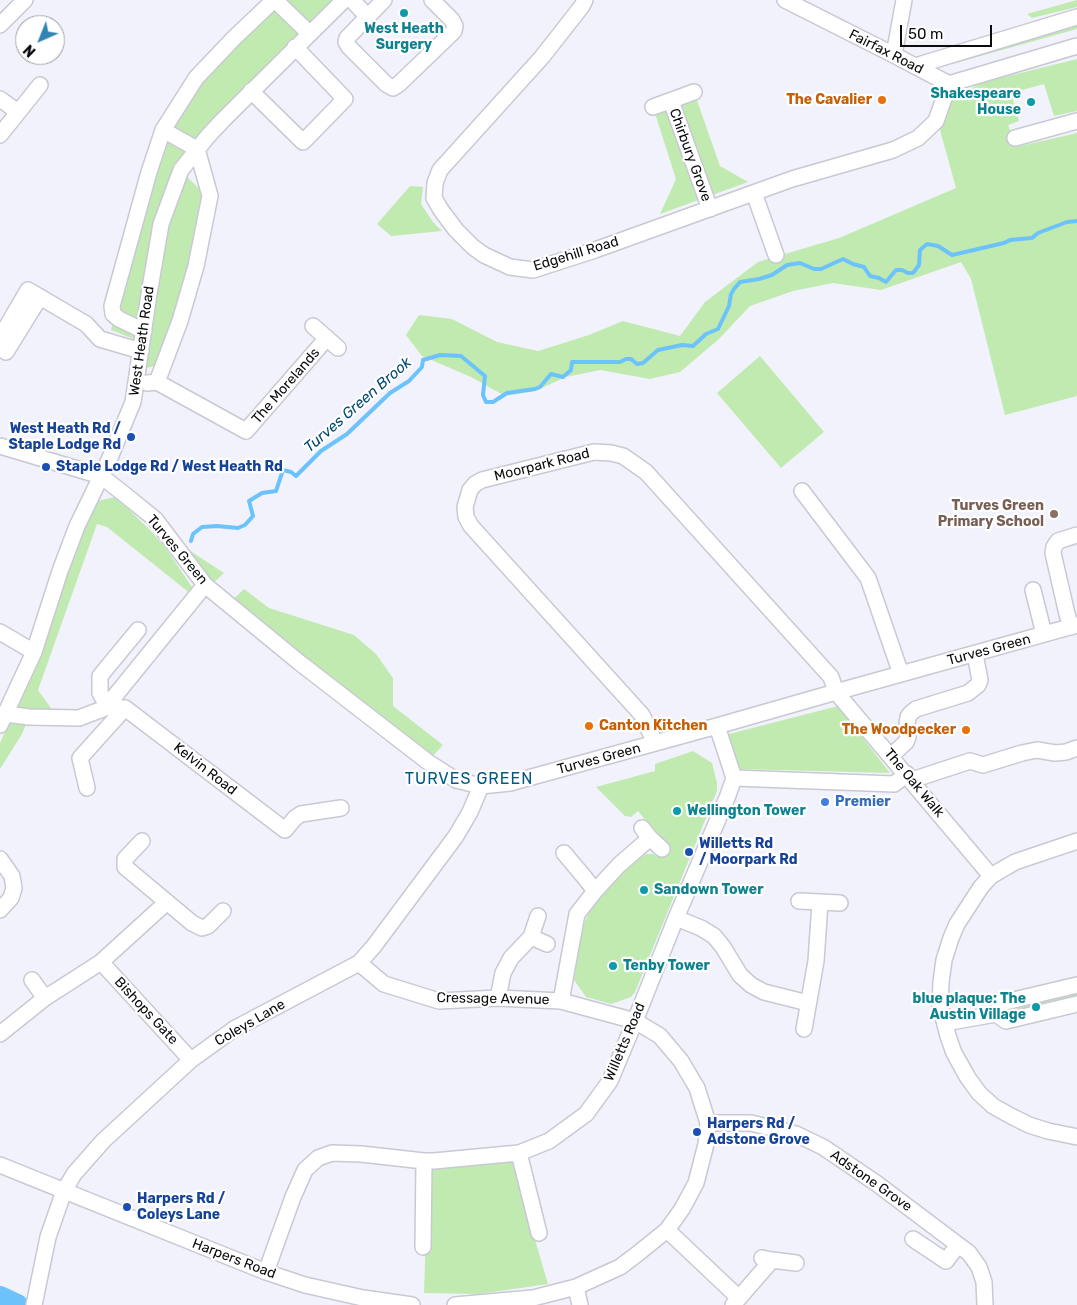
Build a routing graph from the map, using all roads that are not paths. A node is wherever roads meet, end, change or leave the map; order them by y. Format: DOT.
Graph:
graph roads {
  1 [pos="25,0"];
  2 [pos="275,0"];
  3 [pos="344,0"];
  4 [pos="352,0"];
  5 [pos="384,0"];
  6 [pos="432,0"];
  7 [pos="585,0"];
  8 [pos="784,0"];
  9 [pos="904,0"];
  10 [pos="367,16"];
  11 [pos="1077,17"];
  12 [pos="0,25"];
  13 [pos="309,34"];
  14 [pos="1077,46"];
  15 [pos="295,47"];
  16 [pos="894,55"];
  17 [pos="915,66"];
  18 [pos="949,84"];
  19 [pos="40,85"];
  20 [pos="251,91"];
  21 [pos="694,92"];
  22 [pos="0,100"];
  23 [pos="671,101"];
  24 [pos="653,106"];
  25 [pos="18,112"];
  26 [pos="1077,121"];
  27 [pos="163,130"];
  28 [pos="0,135"];
  29 [pos="1015,138"];
  30 [pos="197,150"];
  31 [pos="754,193"];
  32 [pos="710,209"];
  33 [pos="776,255"];
  34 [pos="40,297"];
  35 [pos="313,326"];
  36 [pos="144,331"];
  37 [pos="0,338"];
  38 [pos="0,348"];
  39 [pos="141,350"];
  40 [pos="157,382"];
  41 [pos="136,383"];
  42 [pos="0,446"];
  43 [pos="101,476"];
  44 [pos="802,491"];
  45 [pos="1077,534"];
  46 [pos="206,585"];
  47 [pos="1033,590"];
  48 [pos="1074,626"];
  49 [pos="138,630"];
  50 [pos="0,632"];
  51 [pos="1044,634"];
  52 [pos="34,652"];
  53 [pos="975,654"];
  54 [pos="901,674"];
  55 [pos="836,692"];
  56 [pos="108,708"];
  57 [pos="125,708"];
  58 [pos="3,720"];
  59 [pos="717,726"];
  60 [pos="655,743"];
  61 [pos="1077,748"];
  62 [pos="891,756"];
  63 [pos="909,777"];
  64 [pos="734,778"];
  65 [pos="481,786"];
  66 [pos="87,788"];
  67 [pos="341,808"];
  68 [pos="1077,840"];
  69 [pos="142,841"];
  70 [pos="662,849"];
  71 [pos="564,853"];
  72 [pos="0,859"];
  73 [pos="991,876"];
  74 [pos="595,891"];
  75 [pos="799,901"];
  76 [pos="167,902"];
  77 [pos="820,903"];
  78 [pos="840,904"];
  79 [pos="0,910"];
  80 [pos="223,911"];
  81 [pos="538,916"];
  82 [pos="676,918"];
  83 [pos="530,937"];
  84 [pos="547,944"];
  85 [pos="101,962"];
  86 [pos="359,963"];
  87 [pos="32,980"];
  88 [pos="1077,985"];
  89 [pos="45,998"];
  90 [pos="498,998"];
  91 [pos="561,1001"];
  92 [pos="808,1002"];
  93 [pos="1077,1004"];
  94 [pos="996,1014"];
  95 [pos="635,1021"];
  96 [pos="945,1023"];
  97 [pos="804,1029"];
  98 [pos="0,1034"];
  99 [pos="190,1060"];
  100 [pos="708,1123"];
  101 [pos="1077,1137"];
  102 [pos="519,1153"];
  103 [pos="424,1161"];
  104 [pos="0,1165"];
  105 [pos="64,1191"];
  106 [pos="667,1230"];
  107 [pos="539,1233"];
  108 [pos="913,1239"];
  109 [pos="958,1245"];
  110 [pos="423,1247"];
  111 [pos="796,1263"];
  112 [pos="266,1272"];
  113 [pos="576,1287"];
  114 [pos="35,1301"];
  115 [pos="736,1302"];
  116 [pos="412,1305"];
  117 [pos="455,1305"];
  118 [pos="580,1305"];
  119 [pos="986,1305"];
  1 -- 12 [label="street"];
  2 -- 13 [label="street"];
  2 -- 27 [label="street"];
  3 -- 13 [label="street, West Heath Road"];
  4 -- 10 [label="street"];
  5 -- 10 [label="street"];
  6 -- 10 [label="street"];
  7 -- 32 [label="street, Edgehill Road"];
  8 -- 16 [label="street, Fairfax Road"];
  9 -- 16 [label="street"];
  11 -- 17 [label="street"];
  13 -- 15 [label="street, West Heath Road"];
  14 -- 18 [label="street"];
  15 -- 20 [label="street, West Heath Road"];
  15 -- 20 [label="street"];
  16 -- 17 [label="street, Fairfax Road"];
  17 -- 18 [label="street, Fairfax Road"];
  18 -- 31 [label="street, Edgehill Road"];
  19 -- 25 [label="street"];
  20 -- 30 [label="street, West Heath Road"];
  21 -- 23 [label="street, Chirbury Grove"];
  22 -- 25 [label="street"];
  23 -- 24 [label="street, Chirbury Grove"];
  23 -- 32 [label="street, Chirbury Grove"];
  25 -- 28 [label="street"];
  26 -- 29 [label="street"];
  27 -- 30 [label="street"];
  27 -- 36 [label="street"];
  30 -- 36 [label="street, West Heath Road"];
  30 -- 40 [label="street"];
  31 -- 32 [label="street, Edgehill Road"];
  31 -- 33 [label="street"];
  34 -- 37 [label="street"];
  34 -- 38 [label="street"];
  34 -- 39 [label="street"];
  35 -- 40 [label="street, The Morelands"];
  36 -- 39 [label="street, West Heath Road"];
  39 -- 41 [label="street, West Heath Road"];
  40 -- 41 [label="street"];
  41 -- 43 [label="street, West Heath Road"];
  42 -- 43 [label="street"];
  43 -- 46 [label="street, Turves Green"];
  43 -- 52 [label="street, West Heath Road"];
  44 -- 54 [label="street"];
  45 -- 48 [label="street"];
  46 -- 56 [label="street"];
  46 -- 65 [label="street, Turves Green"];
  47 -- 51 [label="street"];
  48 -- 51 [label="street, Turves Green"];
  49 -- 56 [label="street"];
  50 -- 52 [label="street"];
  51 -- 53 [label="street, Turves Green"];
  52 -- 58 [label="street, West Heath Road"];
  53 -- 54 [label="street, Turves Green"];
  53 -- 62 [label="street"];
  54 -- 55 [label="street, Turves Green"];
  55 -- 59 [label="street, Turves Green"];
  55 -- 60 [label="street, Moorpark Road"];
  55 -- 62 [label="street, The Oak Walk"];
  56 -- 57 [label="street"];
  56 -- 58 [label="street"];
  57 -- 66 [label="street"];
  57 -- 67 [label="street, Kelvin Road"];
  59 -- 60 [label="street, Turves Green"];
  59 -- 64 [label="street"];
  60 -- 65 [label="street, Turves Green"];
  61 -- 63 [label="street"];
  62 -- 63 [label="street, The Oak Walk"];
  63 -- 64 [label="street"];
  63 -- 73 [label="street, The Oak Walk"];
  64 -- 82 [label="street, Willetts Road"];
  65 -- 86 [label="street, Coleys Lane"];
  68 -- 73 [label="street"];
  69 -- 76 [label="street"];
  70 -- 74 [label="street"];
  71 -- 74 [label="street"];
  72 -- 79 [label="street"];
  73 -- 96 [label="street"];
  74 -- 91 [label="street"];
  75 -- 77 [label="street"];
  76 -- 80 [label="street"];
  76 -- 85 [label="street"];
  77 -- 78 [label="street"];
  77 -- 92 [label="street"];
  81 -- 83 [label="street"];
  82 -- 92 [label="street"];
  82 -- 95 [label="street, Willetts Road"];
  83 -- 84 [label="street"];
  83 -- 90 [label="street"];
  85 -- 89 [label="street"];
  85 -- 99 [label="street, Bishops Gate"];
  86 -- 90 [label="street, Cressage Avenue"];
  86 -- 99 [label="street, Coleys Lane"];
  87 -- 89 [label="street"];
  88 -- 94 [label="street"];
  89 -- 98 [label="street"];
  90 -- 91 [label="street, Cressage Avenue"];
  91 -- 95 [label="street, Cressage Avenue"];
  92 -- 97 [label="street"];
  93 -- 94 [label="street"];
  94 -- 96 [label="street"];
  95 -- 100 [label="street"];
  95 -- 102 [label="street, Willetts Road"];
  96 -- 101 [label="street"];
  99 -- 105 [label="street, Coleys Lane"];
  100 -- 106 [label="street"];
  100 -- 109 [label="street, Adstone Grove"];
  102 -- 103 [label="street, Willetts Road"];
  102 -- 107 [label="street"];
  103 -- 110 [label="street"];
  103 -- 112 [label="street, Willetts Road"];
  104 -- 105 [label="street, Harpers Road"];
  105 -- 112 [label="street, Harpers Road"];
  105 -- 114 [label="street, Coleys Lane"];
  106 -- 113 [label="street"];
  106 -- 115 [label="street"];
  108 -- 109 [label="street"];
  109 -- 119 [label="street, Adstone Grove"];
  111 -- 115 [label="street"];
  112 -- 116 [label="street, Harpers Road"];
  113 -- 117 [label="street"];
  113 -- 118 [label="street"];
}
